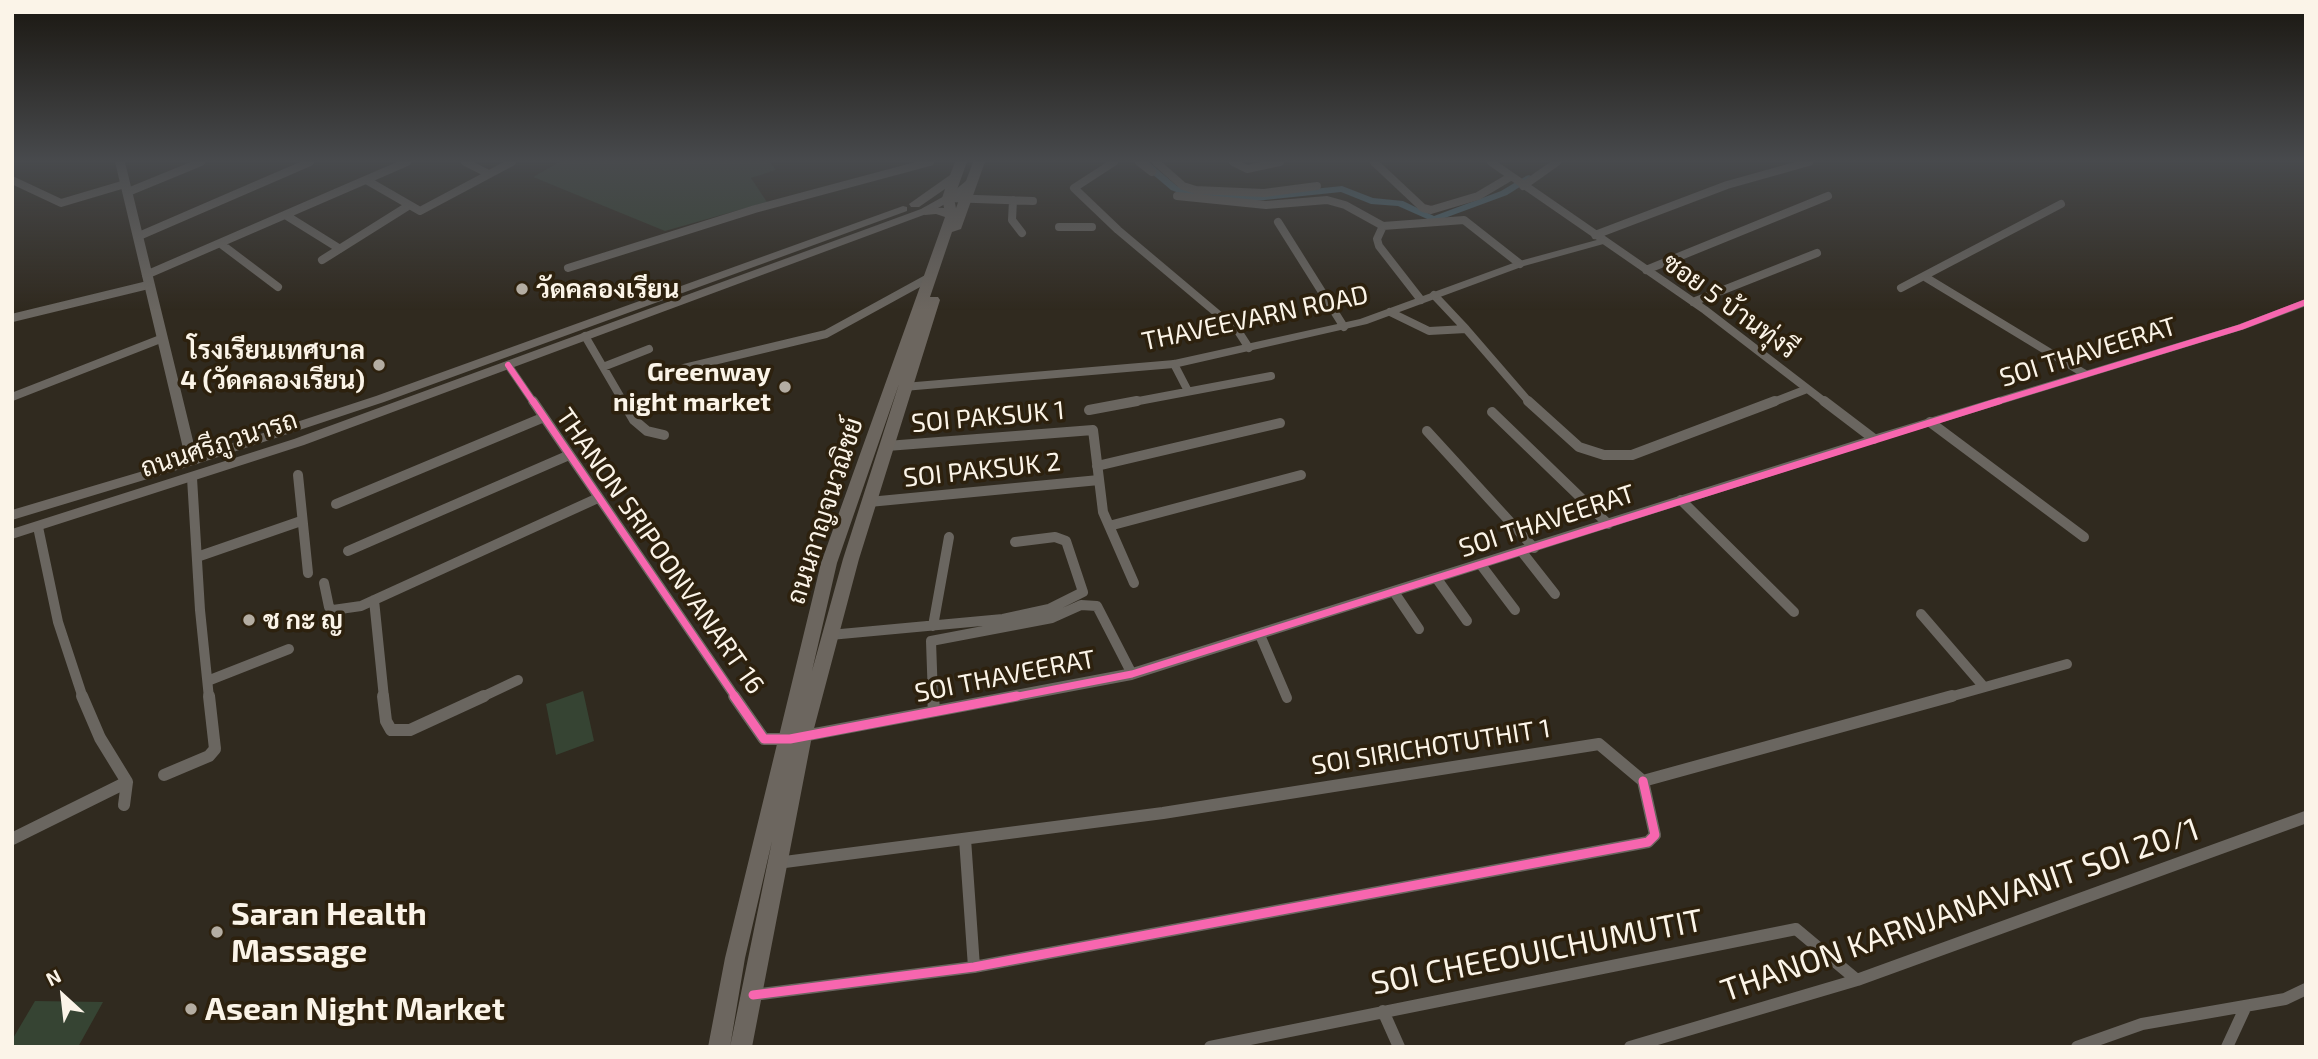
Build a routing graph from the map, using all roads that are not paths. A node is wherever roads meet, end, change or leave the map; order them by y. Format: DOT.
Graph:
graph roads {
  1 [pos="133,211"];
  2 [pos="195,211"];
  3 [pos="298,211"];
  4 [pos="399,211"];
  5 [pos="755,211"];
  6 [pos="908,211"];
  7 [pos="953,211"];
  8 [pos="953,211"];
  9 [pos="1012,211"];
  10 [pos="1099,211"];
  11 [pos="1357,211"];
  12 [pos="1561,211"];
  13 [pos="1664,211"];
  14 [pos="1790,211"];
  15 [pos="2047,211"];
  16 [pos="287,216"];
  17 [pos="1278,222"];
  18 [pos="1383,226"];
  19 [pos="1059,227"];
  20 [pos="1092,227"];
  21 [pos="1022,233"];
  22 [pos="139,236"];
  23 [pos="1600,238"];
  24 [pos="220,244"];
  25 [pos="340,249"];
  26 [pos="1817,253"];
  27 [pos="322,260"];
  28 [pos="1520,264"];
  29 [pos="568,268"];
  30 [pos="1646,270"];
  31 [pos="930,277"];
  32 [pos="1925,277"];
  33 [pos="147,280"];
  34 [pos="278,287"];
  35 [pos="1901,288"];
  36 [pos="1434,295"];
  37 [pos="1421,300"];
  38 [pos="1693,302"];
  39 [pos="2306,302"];
  40 [pos="1390,312"];
  41 [pos="625,315"];
  42 [pos="12,318"];
  43 [pos="1344,327"];
  44 [pos="1466,329"];
  45 [pos="585,337"];
  46 [pos="163,338"];
  47 [pos="1249,348"];
  48 [pos="649,349"];
  49 [pos="1174,364"];
  50 [pos="508,365"];
  51 [pos="603,367"];
  52 [pos="684,368"];
  53 [pos="2085,374"];
  54 [pos="1271,376"];
  55 [pos="904,387"];
  56 [pos="1807,388"];
  57 [pos="1188,391"];
  58 [pos="12,397"];
  59 [pos="1089,410"];
  60 [pos="1492,412"];
  61 [pos="542,418"];
  62 [pos="1930,422"];
  63 [pos="1280,423"];
  64 [pos="1427,431"];
  65 [pos="664,435"];
  66 [pos="1874,439"];
  67 [pos="887,446"];
  68 [pos="567,456"];
  69 [pos="192,461"];
  70 [pos="1097,466"];
  71 [pos="298,475"];
  72 [pos="1301,475"];
  73 [pos="192,478"];
  74 [pos="1099,480"];
  75 [pos="597,498"];
  76 [pos="1681,500"];
  77 [pos="869,502"];
  78 [pos="336,505"];
  79 [pos="12,515"];
  80 [pos="301,521"];
  81 [pos="1608,524"];
  82 [pos="1109,526"];
  83 [pos="38,527"];
  84 [pos="12,534"];
  85 [pos="949,537"];
  86 [pos="2084,537"];
  87 [pos="1014,542"];
  88 [pos="1528,550"];
  89 [pos="348,551"];
  90 [pos="197,557"];
  91 [pos="1481,565"];
  92 [pos="308,573"];
  93 [pos="1437,579"];
  94 [pos="324,583"];
  95 [pos="1134,583"];
  96 [pos="1394,592"];
  97 [pos="1555,594"];
  98 [pos="374,600"];
  99 [pos="1515,610"];
  100 [pos="1794,612"];
  101 [pos="1921,614"];
  102 [pos="1467,621"];
  103 [pos="933,626"];
  104 [pos="1419,629"];
  105 [pos="830,635"];
  106 [pos="1260,635"];
  107 [pos="289,649"];
  108 [pos="2067,664"];
  109 [pos="1132,674"];
  110 [pos="210,680"];
  111 [pos="518,680"];
  112 [pos="1984,687"];
  113 [pos="1287,698"];
  114 [pos="934,711"];
  115 [pos="796,737"];
  116 [pos="164,775"];
  117 [pos="1643,781"];
  118 [pos="127,782"];
  119 [pos="124,805"];
  120 [pos="2306,817"];
  121 [pos="965,838"];
  122 [pos="12,839"];
  123 [pos="777,863"];
  124 [pos="974,967"];
  125 [pos="1857,981"];
  126 [pos="2306,989"];
  127 [pos="753,995"];
  128 [pos="2246,1006"];
  129 [pos="1383,1011"];
  130 [pos="719,1047"];
  131 [pos="741,1047"];
  132 [pos="1210,1047"];
  133 [pos="1399,1047"];
  134 [pos="1630,1047"];
  135 [pos="2077,1047"];
  136 [pos="2227,1047"];
  1 -- 22 [label="street"];
  2 -- 22 [label="street"];
  3 -- 16 [label="street"];
  4 -- 25 [label="street"];
  5 -- 29 [label="street"];
  6 -- 41 [label="main road, ถนนศรีภูวนารถ"];
  7 -- 31 [label="main road, ถนนกาญจนวณิชย์"];
  8 -- 55 [label="main road, ถนนกาญจนวณิชย์"];
  9 -- 21 [label="street"];
  10 -- 47 [label="street"];
  11 -- 18 [label="street"];
  12 -- 23 [label="street, ซอย 5 บ้านทุ่งรี"];
  13 -- 23 [label="street"];
  14 -- 30 [label="street"];
  15 -- 32 [label="street"];
  16 -- 24 [label="street"];
  16 -- 25 [label="street"];
  17 -- 43 [label="street"];
  18 -- 28 [label="street"];
  18 -- 37 [label="street"];
  19 -- 20 [label="street"];
  22 -- 33 [label="street"];
  23 -- 28 [label="street, THAVEEVARN ROAD"];
  23 -- 30 [label="street, ซอย 5 บ้านทุ่งรี"];
  24 -- 33 [label="street"];
  24 -- 34 [label="street"];
  25 -- 27 [label="street"];
  26 -- 38 [label="street"];
  28 -- 36 [label="street, THAVEEVARN ROAD"];
  30 -- 38 [label="street, ซอย 5 บ้านทุ่งรี"];
  31 -- 52 [label="street"];
  31 -- 115 [label="main road, ถนนกาญจนวณิชย์"];
  32 -- 35 [label="street"];
  32 -- 53 [label="street"];
  33 -- 42 [label="street"];
  33 -- 46 [label="street"];
  36 -- 37 [label="street, THAVEEVARN ROAD"];
  36 -- 44 [label="street"];
  37 -- 40 [label="street, THAVEEVARN ROAD"];
  38 -- 56 [label="street, ซอย 5 บ้านทุ่งรี"];
  39 -- 53 [label="street, SOI THAVEERAT"];
  40 -- 43 [label="street, THAVEEVARN ROAD"];
  40 -- 44 [label="street"];
  41 -- 45 [label="main road, ถนนศรีภูวนารถ"];
  41 -- 69 [label="main road, ถนนศรีภูวนารถ"];
  43 -- 47 [label="street, THAVEEVARN ROAD"];
  44 -- 56 [label="street"];
  45 -- 50 [label="main road, ถนนศรีภูวนารถ"];
  45 -- 51 [label="street"];
  46 -- 58 [label="street"];
  46 -- 69 [label="street"];
  47 -- 49 [label="street, THAVEEVARN ROAD"];
  48 -- 51 [label="street"];
  49 -- 55 [label="street, THAVEEVARN ROAD"];
  49 -- 57 [label="street"];
  50 -- 61 [label="street, THANON SRIPOONVANART 16"];
  50 -- 73 [label="main road, ถนนศรีภูวนารถ"];
  51 -- 65 [label="street"];
  53 -- 62 [label="street, SOI THAVEERAT"];
  54 -- 57 [label="street"];
  55 -- 67 [label="main road, ถนนกาญจนวณิชย์"];
  56 -- 66 [label="street, ซอย 5 บ้านทุ่งรี"];
  57 -- 59 [label="street"];
  60 -- 81 [label="street"];
  61 -- 68 [label="street, THANON SRIPOONVANART 16"];
  61 -- 78 [label="street"];
  62 -- 66 [label="street, SOI THAVEERAT"];
  62 -- 86 [label="street"];
  63 -- 70 [label="street"];
  64 -- 88 [label="street"];
  66 -- 76 [label="street, SOI THAVEERAT"];
  67 -- 70 [label="street, SOI PAKSUK 1"];
  67 -- 77 [label="main road, ถนนกาญจนวณิชย์"];
  68 -- 75 [label="street, THANON SRIPOONVANART 16"];
  68 -- 89 [label="street"];
  69 -- 73 [label="main road"];
  69 -- 79 [label="main road, ถนนศรีภูวนารถ"];
  70 -- 74 [label="street"];
  71 -- 80 [label="street"];
  72 -- 82 [label="street"];
  73 -- 83 [label="main road, ถนนศรีภูวนารถ"];
  73 -- 90 [label="street"];
  74 -- 77 [label="street, SOI PAKSUK 2"];
  74 -- 82 [label="street"];
  75 -- 98 [label="street"];
  75 -- 115 [label="street, THANON SRIPOONVANART 16"];
  76 -- 81 [label="street, SOI THAVEERAT"];
  76 -- 100 [label="street"];
  77 -- 105 [label="main road, ถนนกาญจนวณิชย์"];
  80 -- 90 [label="street"];
  80 -- 92 [label="street"];
  81 -- 88 [label="street, SOI THAVEERAT"];
  82 -- 95 [label="street"];
  83 -- 84 [label="main road, ถนนศรีภูวนารถ"];
  83 -- 118 [label="street"];
  85 -- 103 [label="street"];
  87 -- 103 [label="street"];
  88 -- 91 [label="street, SOI THAVEERAT"];
  88 -- 97 [label="street"];
  90 -- 110 [label="street"];
  91 -- 93 [label="street, SOI THAVEERAT"];
  91 -- 99 [label="street"];
  93 -- 96 [label="street, SOI THAVEERAT"];
  93 -- 102 [label="street"];
  94 -- 98 [label="street"];
  96 -- 104 [label="street"];
  96 -- 106 [label="street, SOI THAVEERAT"];
  98 -- 111 [label="street"];
  101 -- 112 [label="street"];
  103 -- 105 [label="street"];
  105 -- 115 [label="main road, ถนนกาญจนวณิชย์"];
  106 -- 109 [label="street, SOI THAVEERAT"];
  106 -- 113 [label="street"];
  107 -- 110 [label="street"];
  108 -- 112 [label="street"];
  109 -- 114 [label="street, SOI THAVEERAT"];
  109 -- 114 [label="street"];
  110 -- 116 [label="street"];
  112 -- 117 [label="street"];
  114 -- 115 [label="street, SOI THAVEERAT"];
  115 -- 123 [label="main road, ถนนกาญจนวณิชย์"];
  115 -- 130 [label="main road, ถนนกาญจนวณิชย์"];
  117 -- 121 [label="street, SOI SIRICHOTUTHIT 1"];
  117 -- 124 [label="street"];
  118 -- 119 [label="street"];
  118 -- 122 [label="street"];
  120 -- 125 [label="street, THANON KARNJANAVANIT SOI 20/1"];
  121 -- 123 [label="street, SOI SIRICHOTUTHIT 1"];
  121 -- 124 [label="street"];
  123 -- 127 [label="main road, ถนนกาญจนวณิชย์"];
  124 -- 127 [label="street"];
  125 -- 129 [label="street, SOI CHEEOUICHUMUTIT"];
  125 -- 134 [label="street, THANON KARNJANAVANIT SOI 20/1"];
  126 -- 128 [label="street"];
  127 -- 131 [label="main road, ถนนกาญจนวณิชย์"];
  128 -- 135 [label="street"];
  128 -- 136 [label="street"];
  129 -- 132 [label="street, SOI CHEEOUICHUMUTIT"];
  129 -- 133 [label="street"];
}
